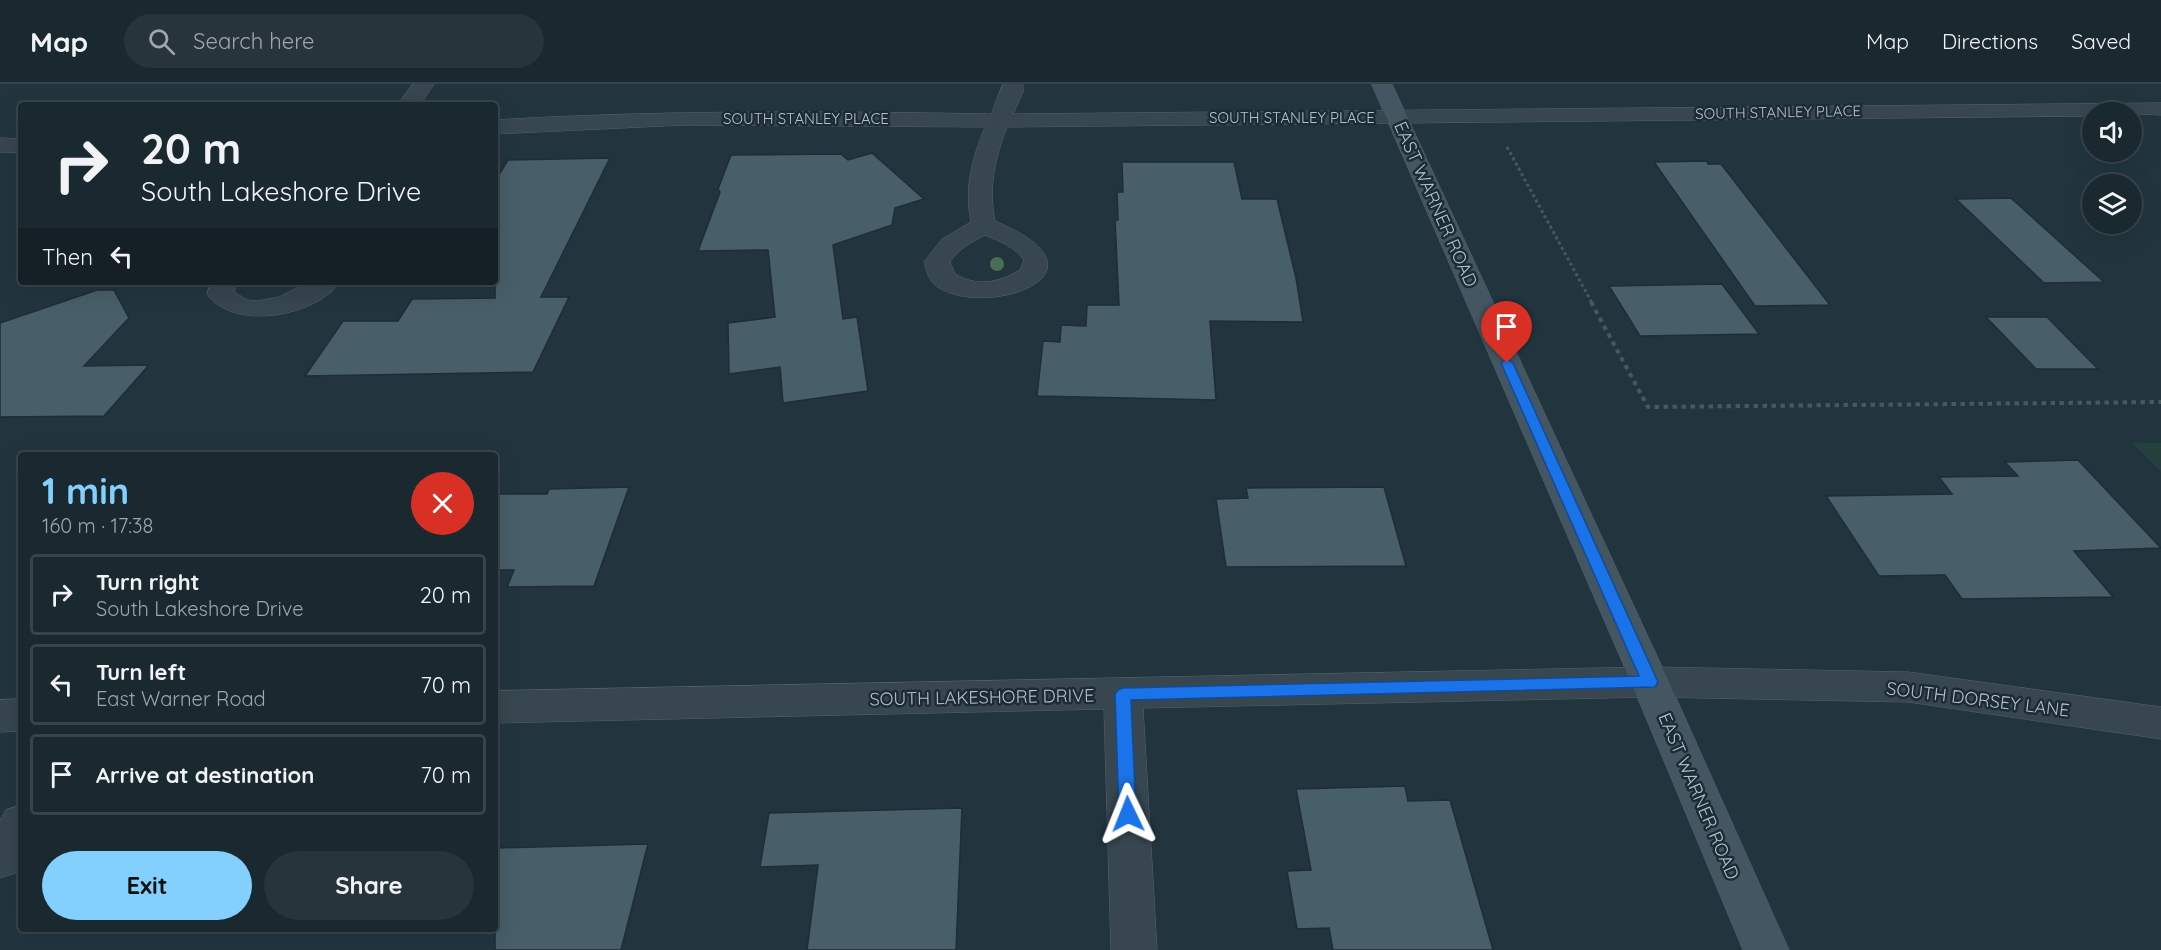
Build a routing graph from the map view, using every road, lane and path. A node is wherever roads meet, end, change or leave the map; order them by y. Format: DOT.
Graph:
graph roads {
  1 [pos="424,84"];
  2 [pos="1013,84"];
  3 [pos="1382,84"];
  4 [pos="411,102"];
  5 [pos="2161,109"];
  6 [pos="1489,116"];
  7 [pos="1397,117"];
  8 [pos="999,121"];
  9 [pos="498,127"];
  10 [pos="0,145"];
  11 [pos="18,146"];
  12 [pos="984,225"];
  13 [pos="223,285"];
  14 [pos="322,285"];
  15 [pos="2161,402"];
  16 [pos="1650,682"];
  17 [pos="1123,694"];
  18 [pos="498,707"];
  19 [pos="18,715"];
  20 [pos="0,716"];
  21 [pos="2161,723"];
  22 [pos="18,829"];
  23 [pos="0,859"];
  24 [pos="1134,950"];
  25 [pos="1766,950"];
  1 -- 4 [label="street"];
  2 -- 8 [label="street"];
  3 -- 7 [label="main road, EAST WARNER ROAD"];
  5 -- 6 [label="street, SOUTH STANLEY PLACE"];
  6 -- 7 [label="street, SOUTH STANLEY PLACE"];
  6 -- 15 [label="path"];
  7 -- 8 [label="street, SOUTH STANLEY PLACE"];
  7 -- 16 [label="main road, EAST WARNER ROAD"];
  8 -- 9 [label="street, SOUTH STANLEY PLACE"];
  8 -- 12 [label="street"];
  10 -- 11 [label="street"];
  13 -- 14 [label="street"];
  16 -- 17 [label="street, SOUTH LAKESHORE DRIVE"];
  16 -- 21 [label="street, SOUTH DORSEY LANE"];
  16 -- 25 [label="main road, EAST WARNER ROAD"];
  17 -- 18 [label="street, SOUTH LAKESHORE DRIVE"];
  17 -- 24 [label="street"];
  19 -- 20 [label="street"];
  22 -- 23 [label="street"];
}
